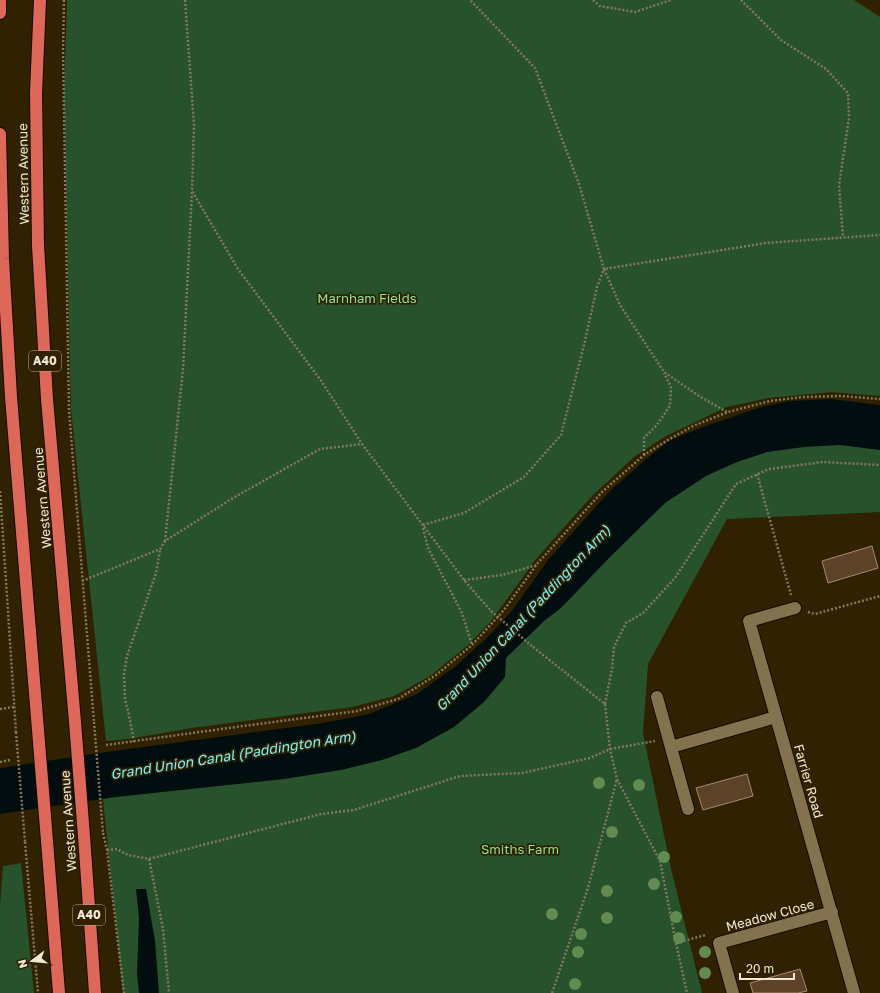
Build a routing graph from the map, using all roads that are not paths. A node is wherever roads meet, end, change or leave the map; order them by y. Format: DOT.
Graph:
graph roads {
  1 [pos="0,0"];
  2 [pos="40,0"];
  3 [pos="0,13"];
  4 [pos="0,134"];
  5 [pos="795,608"];
  6 [pos="657,698"];
  7 [pos="776,717"];
  8 [pos="671,747"];
  9 [pos="688,809"];
  10 [pos="832,912"];
  11 [pos="59,993"];
  12 [pos="95,993"];
  13 [pos="733,993"];
  14 [pos="854,993"];
  1 -- 3 [label="highway"];
  2 -- 12 [label="highway, Western Avenue / A40, bridge"];
  4 -- 11 [label="highway, Western Avenue / A40, bridge"];
  5 -- 7 [label="street, Farrier Road"];
  6 -- 8 [label="street"];
  7 -- 8 [label="street"];
  7 -- 10 [label="street, Farrier Road"];
  8 -- 9 [label="street"];
  10 -- 13 [label="street, Meadow Close"];
  10 -- 14 [label="street, Farrier Road"];
}
